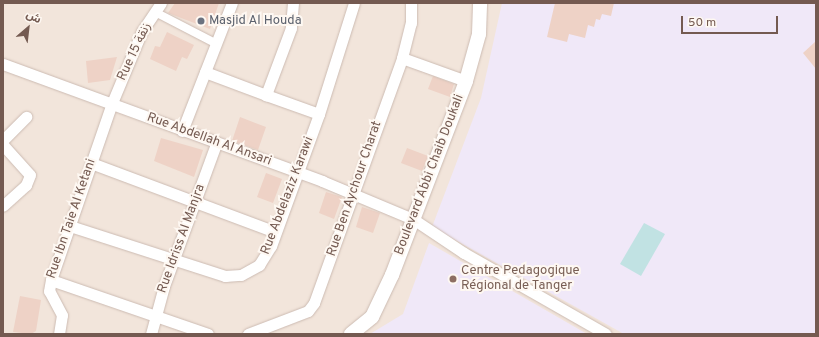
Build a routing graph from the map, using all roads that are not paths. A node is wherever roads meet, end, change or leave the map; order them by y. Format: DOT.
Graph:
graph roads {
  1 [pos="232,3"];
  2 [pos="294,3"];
  3 [pos="354,3"];
  4 [pos="411,3"];
  5 [pos="482,6"];
  6 [pos="158,8"];
  7 [pos="217,44"];
  8 [pos="402,58"];
  9 [pos="3,64"];
  10 [pos="205,72"];
  11 [pos="466,82"];
  12 [pos="266,95"];
  13 [pos="112,103"];
  14 [pos="319,114"];
  15 [pos="26,118"];
  16 [pos="182,131"];
  17 [pos="3,140"];
  18 [pos="216,144"];
  19 [pos="3,145"];
  20 [pos="91,163"];
  21 [pos="296,172"];
  22 [pos="354,194"];
  23 [pos="195,202"];
  24 [pos="3,206"];
  25 [pos="413,218"];
  26 [pos="70,226"];
  27 [pos="276,232"];
  28 [pos="174,260"];
  29 [pos="51,280"];
  30 [pos="154,316"];
  31 [pos="59,334"];
  32 [pos="151,334"];
  33 [pos="208,334"];
  34 [pos="248,334"];
  35 [pos="351,334"];
  36 [pos="606,334"];
  1 -- 7 [label="street"];
  2 -- 12 [label="street"];
  3 -- 14 [label="street, Rue Abdelaziz Karawi"];
  4 -- 8 [label="street, Rue Ben Aychour Charat"];
  5 -- 11 [label="street, Boulevard Abbi Chaib Doukali"];
  6 -- 7 [label="street"];
  6 -- 13 [label="street, Rue 15 زنقة"];
  7 -- 10 [label="street"];
  8 -- 11 [label="street"];
  8 -- 22 [label="street, Rue Ben Aychour Charat"];
  9 -- 13 [label="street, Rue Abdellah Al Ansari"];
  10 -- 12 [label="street"];
  10 -- 16 [label="street"];
  11 -- 25 [label="street, Boulevard Abbi Chaib Doukali"];
  12 -- 14 [label="street"];
  13 -- 16 [label="street, Rue Abdellah Al Ansari"];
  13 -- 20 [label="street, Rue Ibn Taie Al Ketani"];
  14 -- 21 [label="street, Rue Abdelaziz Karawi"];
  15 -- 17 [label="street"];
  16 -- 18 [label="street, Rue Abdellah Al Ansari"];
  18 -- 21 [label="street, Rue Abdellah Al Ansari"];
  18 -- 23 [label="street, Rue Idriss Al Manjra"];
  19 -- 24 [label="street"];
  20 -- 23 [label="street"];
  20 -- 26 [label="street, Rue Ibn Taie Al Ketani"];
  21 -- 22 [label="street, Rue Abdellah Al Ansari"];
  21 -- 27 [label="street, Rue Abdelaziz Karawi"];
  22 -- 25 [label="street, Rue Abdellah Al Ansari"];
  22 -- 34 [label="street, Rue Ben Aychour Charat"];
  23 -- 27 [label="street"];
  23 -- 28 [label="street, Rue Idriss Al Manjra"];
  25 -- 35 [label="street, Boulevard Abbi Chaib Doukali"];
  25 -- 36 [label="street, Rue Abdellah Al Ansari"];
  26 -- 28 [label="street, Rue Abdelaziz Karawi"];
  26 -- 29 [label="street, Rue Ibn Taie Al Ketani"];
  27 -- 28 [label="street, Rue Abdelaziz Karawi"];
  28 -- 30 [label="street, Rue Idriss Al Manjra"];
  29 -- 30 [label="street"];
  29 -- 31 [label="street, Rue Ibn Taie Al Ketani"];
  30 -- 32 [label="street, Rue Idriss Al Manjra"];
  30 -- 33 [label="street"];
}
